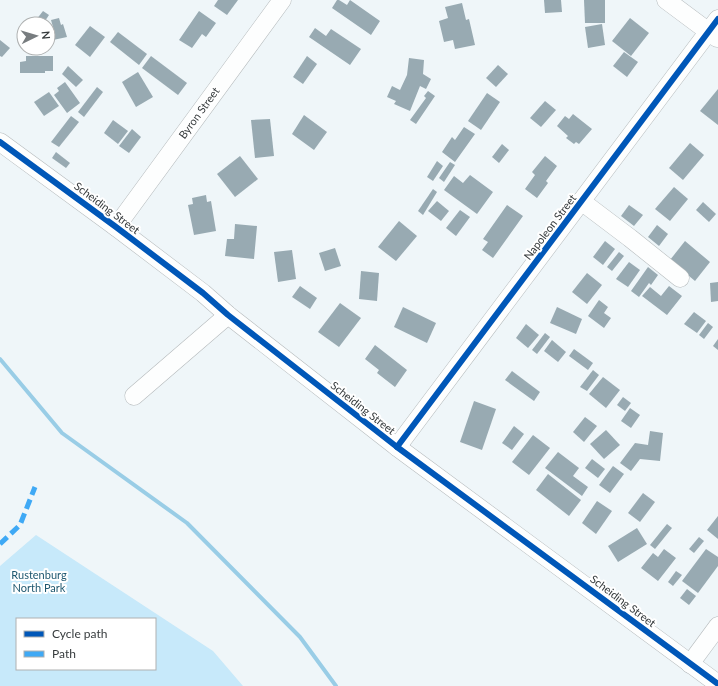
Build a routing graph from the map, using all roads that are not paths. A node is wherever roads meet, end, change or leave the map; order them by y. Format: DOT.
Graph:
graph roads {
  1 [pos="282,0"];
  2 [pos="666,0"];
  3 [pos="715,30"];
  4 [pos="0,142"];
  5 [pos="581,201"];
  6 [pos="116,227"];
  7 [pos="680,278"];
  8 [pos="228,315"];
  9 [pos="134,396"];
  10 [pos="397,447"];
  11 [pos="718,626"];
  12 [pos="690,664"];
  13 [pos="718,684"];
  1 -- 6 [label="street, Byron Street"];
  2 -- 3 [label="street"];
  3 -- 5 [label="street, Napoleon Street"];
  4 -- 6 [label="street, Scheiding Street"];
  5 -- 7 [label="street"];
  5 -- 10 [label="street, Napoleon Street"];
  6 -- 8 [label="street, Scheiding Street"];
  8 -- 9 [label="street"];
  8 -- 10 [label="street, Scheiding Street"];
  10 -- 12 [label="street, Scheiding Street"];
  11 -- 12 [label="street"];
  12 -- 13 [label="street, Scheiding Street"];
}
